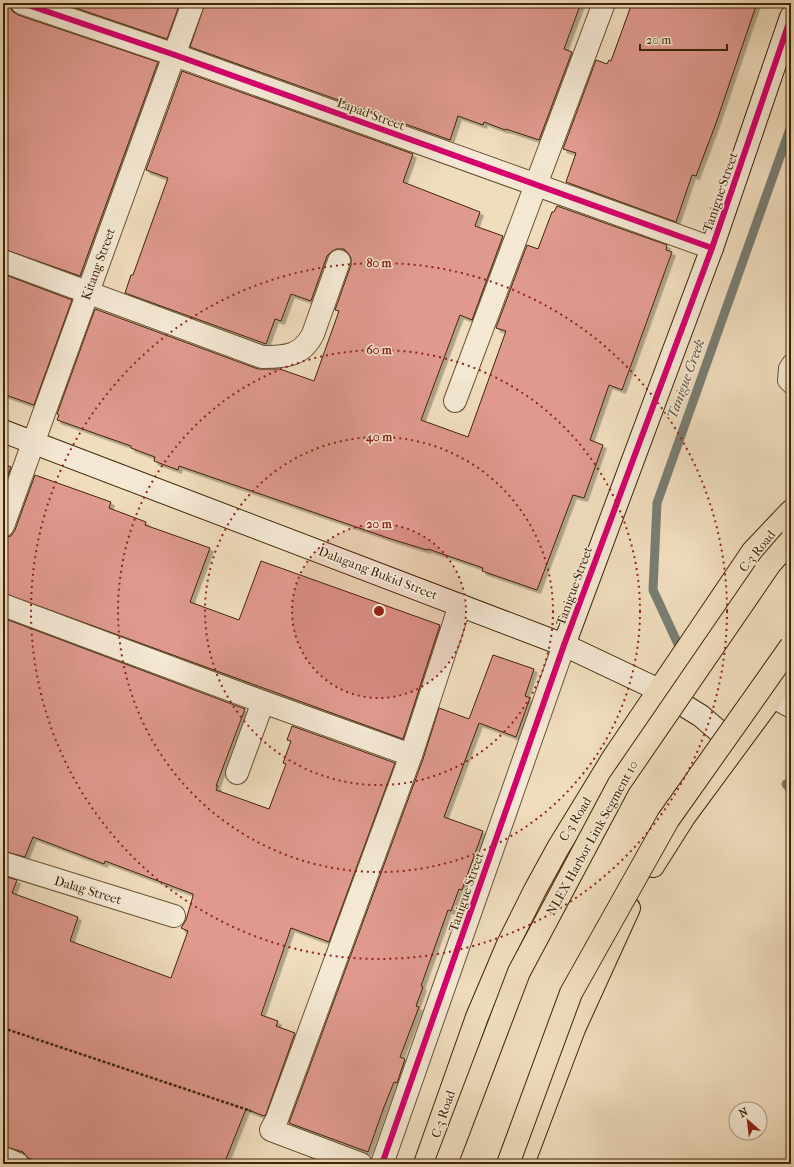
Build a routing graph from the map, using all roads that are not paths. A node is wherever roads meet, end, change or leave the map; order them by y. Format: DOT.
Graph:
graph roads {
  1 [pos="22,3"];
  2 [pos="193,3"];
  3 [pos="604,3"];
  4 [pos="791,18"];
  5 [pos="174,55"];
  6 [pos="536,185"];
  7 [pos="712,248"];
  8 [pos="3,261"];
  9 [pos="339,261"];
  10 [pos="88,292"];
  11 [pos="791,362"];
  12 [pos="791,386"];
  13 [pos="455,401"];
  14 [pos="3,431"];
  15 [pos="33,441"];
  16 [pos="791,511"];
  17 [pos="3,526"];
  18 [pos="791,540"];
  19 [pos="460,605"];
  20 [pos="3,606"];
  21 [pos="564,645"];
  22 [pos="791,646"];
  23 [pos="791,672"];
  24 [pos="660,690"];
  25 [pos="771,699"];
  26 [pos="263,702"];
  27 [pos="791,710"];
  28 [pos="736,746"];
  29 [pos="411,755"];
  30 [pos="237,773"];
  31 [pos="3,863"];
  32 [pos="174,916"];
  33 [pos="3,1158"];
  34 [pos="18,1164"];
  35 [pos="362,1164"];
  36 [pos="382,1164"];
  37 [pos="425,1164"];
  38 [pos="446,1164"];
  39 [pos="508,1164"];
  40 [pos="523,1164"];
  1 -- 5 [label="street, Lapad Street"];
  2 -- 5 [label="street, Kitang Street"];
  3 -- 6 [label="street"];
  4 -- 7 [label="street, Tanigue Street"];
  5 -- 6 [label="street, Lapad Street"];
  5 -- 10 [label="street, Kitang Street"];
  6 -- 7 [label="street, Lapad Street"];
  6 -- 13 [label="street"];
  7 -- 21 [label="street, Tanigue Street"];
  8 -- 10 [label="street"];
  9 -- 10 [label="street"];
  10 -- 15 [label="street, Kitang Street"];
  11 -- 12 [label="lane"];
  14 -- 15 [label="street, Dalagang Bukid Street"];
  15 -- 17 [label="street, Kitang Street"];
  15 -- 19 [label="street, Dalagang Bukid Street"];
  16 -- 24 [label="main road, C-3 Road"];
  18 -- 38 [label="main road, NLEX Harbor Link Segment 10, bridge"];
  19 -- 21 [label="street, Dalagang Bukid Street"];
  19 -- 29 [label="street"];
  20 -- 26 [label="street"];
  21 -- 24 [label="street, Dalagang Bukid Street"];
  21 -- 36 [label="street, Tanigue Street"];
  22 -- 39 [label="main road, bridge"];
  23 -- 25 [label="main road"];
  24 -- 28 [label="street, Dalagang Bukid Street"];
  24 -- 37 [label="main road, C-3 Road"];
  25 -- 27 [label="lane"];
  25 -- 28 [label="main road"];
  26 -- 29 [label="street"];
  26 -- 30 [label="street"];
  28 -- 40 [label="main road"];
  29 -- 35 [label="street"];
  31 -- 32 [label="street, Dalag Street"];
  33 -- 34 [label="street"];
}
